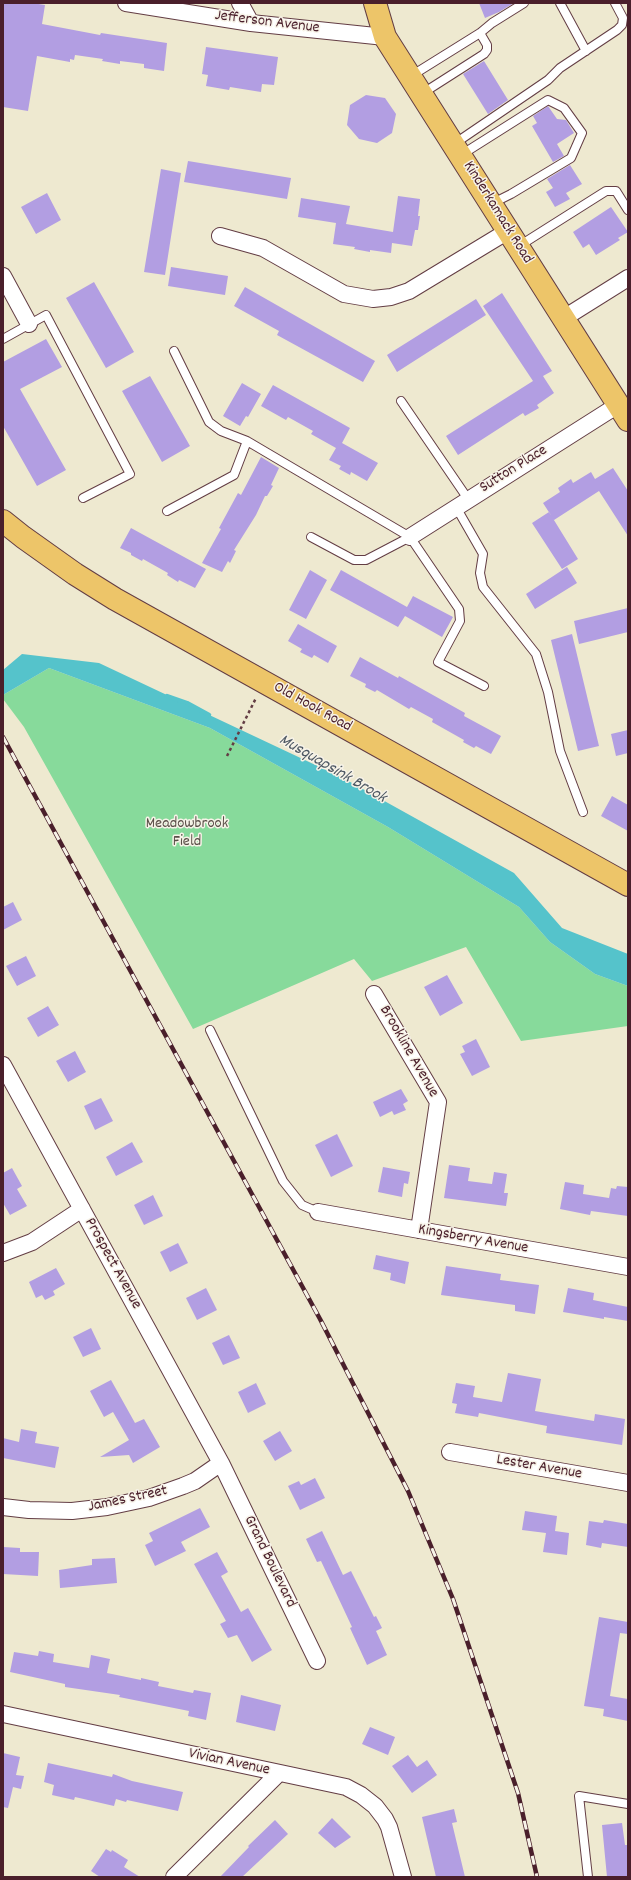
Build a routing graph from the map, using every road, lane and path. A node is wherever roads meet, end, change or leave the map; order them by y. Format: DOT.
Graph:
graph roads {
  1 [pos="126,3"];
  2 [pos="240,3"];
  3 [pos="375,3"];
  4 [pos="524,3"];
  5 [pos="560,3"];
  6 [pos="614,3"];
  7 [pos="251,23"];
  8 [pos="480,33"];
  9 [pos="385,37"];
  10 [pos="586,51"];
  11 [pos="416,85"];
  12 [pos="457,150"];
  13 [pos="491,204"];
  14 [pos="628,210"];
  15 [pos="220,236"];
  16 [pos="513,239"];
  17 [pos="3,276"];
  18 [pos="628,278"];
  19 [pos="564,318"];
  20 [pos="29,324"];
  21 [pos="3,339"];
  22 [pos="174,351"];
  23 [pos="401,401"];
  24 [pos="623,412"];
  25 [pos="247,441"];
  26 [pos="83,498"];
  27 [pos="462,503"];
  28 [pos="166,511"];
  29 [pos="3,521"];
  30 [pos="410,536"];
  31 [pos="311,537"];
  32 [pos="264,681"];
  33 [pos="484,686"];
  34 [pos="227,756"];
  35 [pos="583,812"];
  36 [pos="628,885"];
  37 [pos="374,994"];
  38 [pos="210,1030"];
  39 [pos="3,1065"];
  40 [pos="82,1209"];
  41 [pos="318,1212"];
  42 [pos="419,1230"];
  43 [pos="3,1253"];
  44 [pos="628,1267"];
  45 [pos="450,1452"];
  46 [pos="221,1463"];
  47 [pos="628,1483"];
  48 [pos="3,1507"];
  49 [pos="316,1661"];
  50 [pos="3,1714"];
  51 [pos="280,1774"];
  52 [pos="628,1804"];
  53 [pos="174,1877"];
  54 [pos="403,1877"];
  55 [pos="588,1877"];
  1 -- 7 [label="street, Jefferson Avenue"];
  2 -- 7 [label="street"];
  3 -- 9 [label="main road, Kinderkamack Road"];
  4 -- 8 [label="lane"];
  5 -- 10 [label="lane"];
  6 -- 10 [label="lane"];
  7 -- 9 [label="street, Jefferson Avenue"];
  8 -- 11 [label="lane"];
  8 -- 11 [label="lane"];
  9 -- 11 [label="main road, Kinderkamack Road"];
  10 -- 12 [label="lane"];
  11 -- 12 [label="main road, Kinderkamack Road"];
  12 -- 13 [label="main road, Kinderkamack Road"];
  12 -- 13 [label="lane"];
  13 -- 16 [label="main road, Kinderkamack Road"];
  14 -- 16 [label="lane"];
  15 -- 16 [label="street"];
  16 -- 19 [label="main road, Kinderkamack Road"];
  17 -- 20 [label="street"];
  18 -- 19 [label="street"];
  19 -- 24 [label="main road, Kinderkamack Road"];
  20 -- 21 [label="lane"];
  20 -- 26 [label="lane"];
  22 -- 25 [label="lane"];
  23 -- 27 [label="lane"];
  24 -- 27 [label="street, Sutton Place"];
  25 -- 28 [label="lane"];
  25 -- 30 [label="lane"];
  27 -- 30 [label="street, Sutton Place"];
  27 -- 35 [label="lane"];
  29 -- 32 [label="main road, Old Hook Road"];
  30 -- 31 [label="lane"];
  30 -- 33 [label="lane"];
  32 -- 34 [label="path"];
  32 -- 36 [label="main road, Old Hook Road"];
  37 -- 42 [label="street, Brookline Avenue"];
  38 -- 41 [label="lane"];
  39 -- 40 [label="street, Prospect Avenue"];
  40 -- 43 [label="street"];
  40 -- 46 [label="street, Prospect Avenue"];
  41 -- 42 [label="street, Kingsberry Avenue"];
  42 -- 44 [label="street, Kingsberry Avenue"];
  45 -- 47 [label="street, Lester Avenue"];
  46 -- 48 [label="street, James Street"];
  46 -- 49 [label="street, Grand Boulevard"];
  50 -- 51 [label="street, Vivian Avenue"];
  51 -- 53 [label="street"];
  51 -- 54 [label="street, Vivian Avenue"];
  52 -- 55 [label="lane"];
}
